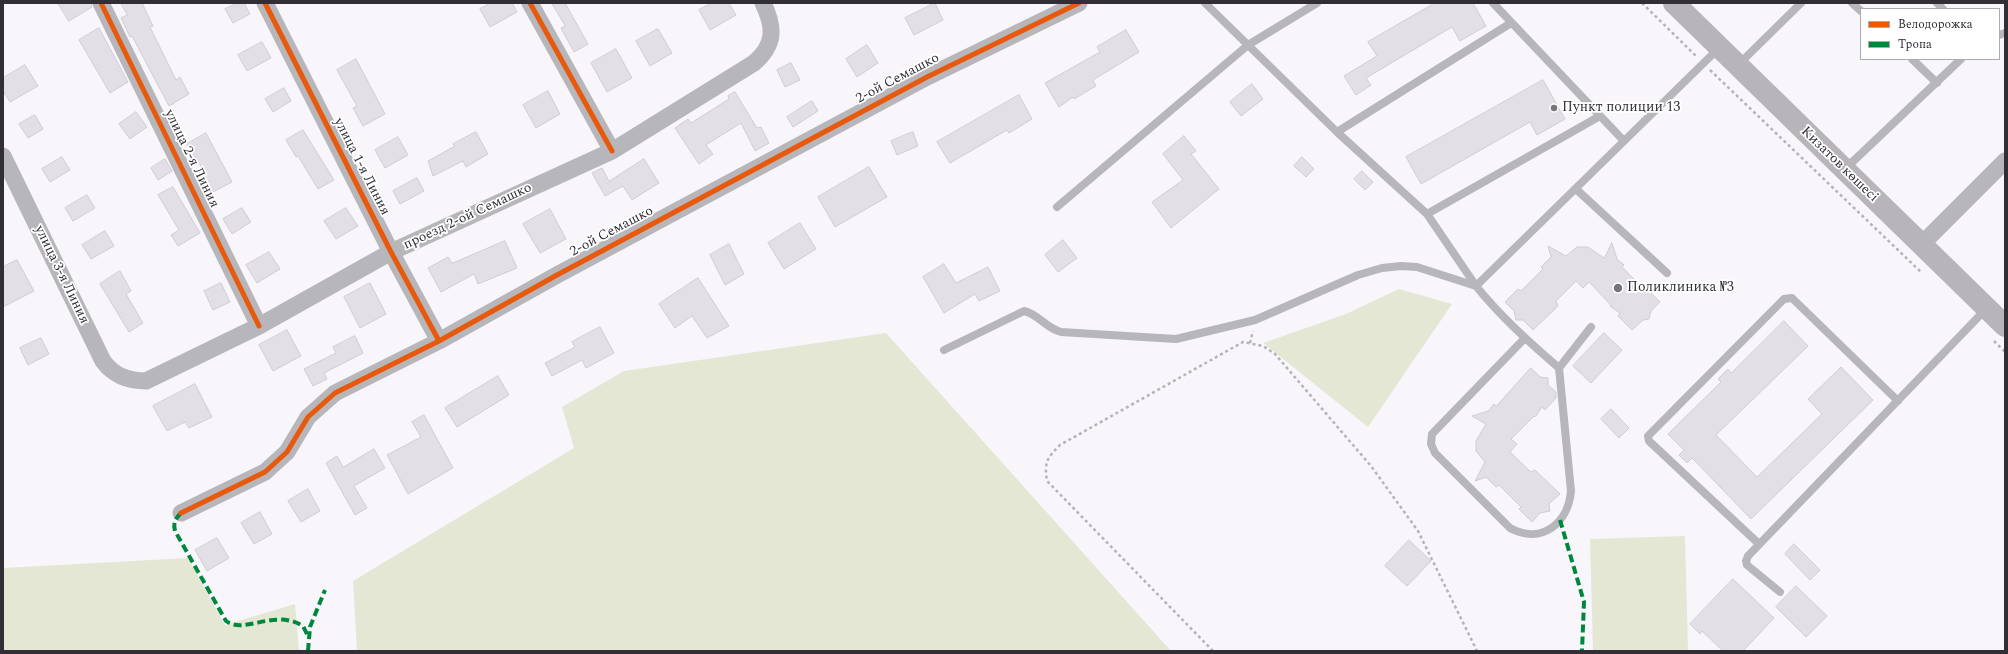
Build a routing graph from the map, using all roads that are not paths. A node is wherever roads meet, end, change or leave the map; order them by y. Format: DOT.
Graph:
graph roads {
  1 [pos="101,3"];
  2 [pos="265,3"];
  3 [pos="530,3"];
  4 [pos="763,3"];
  5 [pos="1079,3"];
  6 [pos="1205,3"];
  7 [pos="1317,3"];
  8 [pos="1493,3"];
  9 [pos="1674,3"];
  10 [pos="1802,3"];
  11 [pos="1852,3"];
  12 [pos="1860,11"];
  13 [pos="1511,23"];
  14 [pos="1248,45"];
  15 [pos="1720,47"];
  16 [pos="1913,60"];
  17 [pos="1960,60"];
  18 [pos="1738,66"];
  19 [pos="1937,83"];
  20 [pos="1600,116"];
  21 [pos="1337,132"];
  22 [pos="1624,141"];
  23 [pos="612,150"];
  24 [pos="3,156"];
  25 [pos="2004,165"];
  26 [pos="1845,169"];
  27 [pos="1576,189"];
  28 [pos="1057,207"];
  29 [pos="1427,214"];
  30 [pos="1921,245"];
  31 [pos="391,252"];
  32 [pos="1667,273"];
  33 [pos="1476,286"];
  34 [pos="1980,315"];
  35 [pos="259,326"];
  36 [pos="2005,326"];
  37 [pos="1591,327"];
  38 [pos="1524,339"];
  39 [pos="439,341"];
  40 [pos="944,350"];
  41 [pos="1559,368"];
  42 [pos="133,381"];
  43 [pos="1898,401"];
  44 [pos="182,513"];
  45 [pos="1759,544"];
  46 [pos="1780,592"];
  1 -- 35 [label="street, улица 2-я Линия"];
  2 -- 31 [label="street, улица 1-я Линия"];
  3 -- 23 [label="street"];
  4 -- 23 [label="street, проезд 2-ой Семашко"];
  5 -- 39 [label="street, 2-ой Семашко"];
  6 -- 14 [label="lane"];
  7 -- 14 [label="lane"];
  8 -- 13 [label="lane"];
  9 -- 15 [label="main road, Кизатов көшесі"];
  10 -- 18 [label="lane"];
  11 -- 12 [label="lane"];
  13 -- 20 [label="lane"];
  13 -- 21 [label="lane"];
  14 -- 21 [label="lane"];
  14 -- 28 [label="lane"];
  15 -- 18 [label="main road, Кизатов көшесі"];
  15 -- 22 [label="lane"];
  16 -- 19 [label="lane"];
  17 -- 19 [label="lane"];
  18 -- 26 [label="main road, Кизатов көшесі"];
  19 -- 26 [label="lane"];
  20 -- 22 [label="lane"];
  20 -- 29 [label="lane"];
  21 -- 29 [label="lane"];
  22 -- 27 [label="lane"];
  23 -- 31 [label="street, проезд 2-ой Семашко"];
  24 -- 42 [label="street, улица 3-я Линия"];
  25 -- 30 [label="street"];
  26 -- 30 [label="main road, Кизатов көшесі"];
  27 -- 32 [label="lane"];
  27 -- 33 [label="lane"];
  29 -- 33 [label="lane"];
  30 -- 34 [label="main road, Кизатов көшесі"];
  31 -- 35 [label="street, проезд 2-ой Семашко"];
  31 -- 39 [label="street, улица 1-я Линия"];
  33 -- 38 [label="lane"];
  33 -- 40 [label="lane"];
  34 -- 36 [label="main road, Кизатов көшесі"];
  34 -- 43 [label="lane"];
  35 -- 42 [label="street, проезд 2-ой Семашко"];
  37 -- 41 [label="lane"];
  38 -- 41 [label="lane"];
  38 -- 41 [label="lane"];
  39 -- 44 [label="street, 2-ой Семашко"];
  43 -- 45 [label="lane"];
  43 -- 45 [label="lane"];
  45 -- 46 [label="lane"];
}
